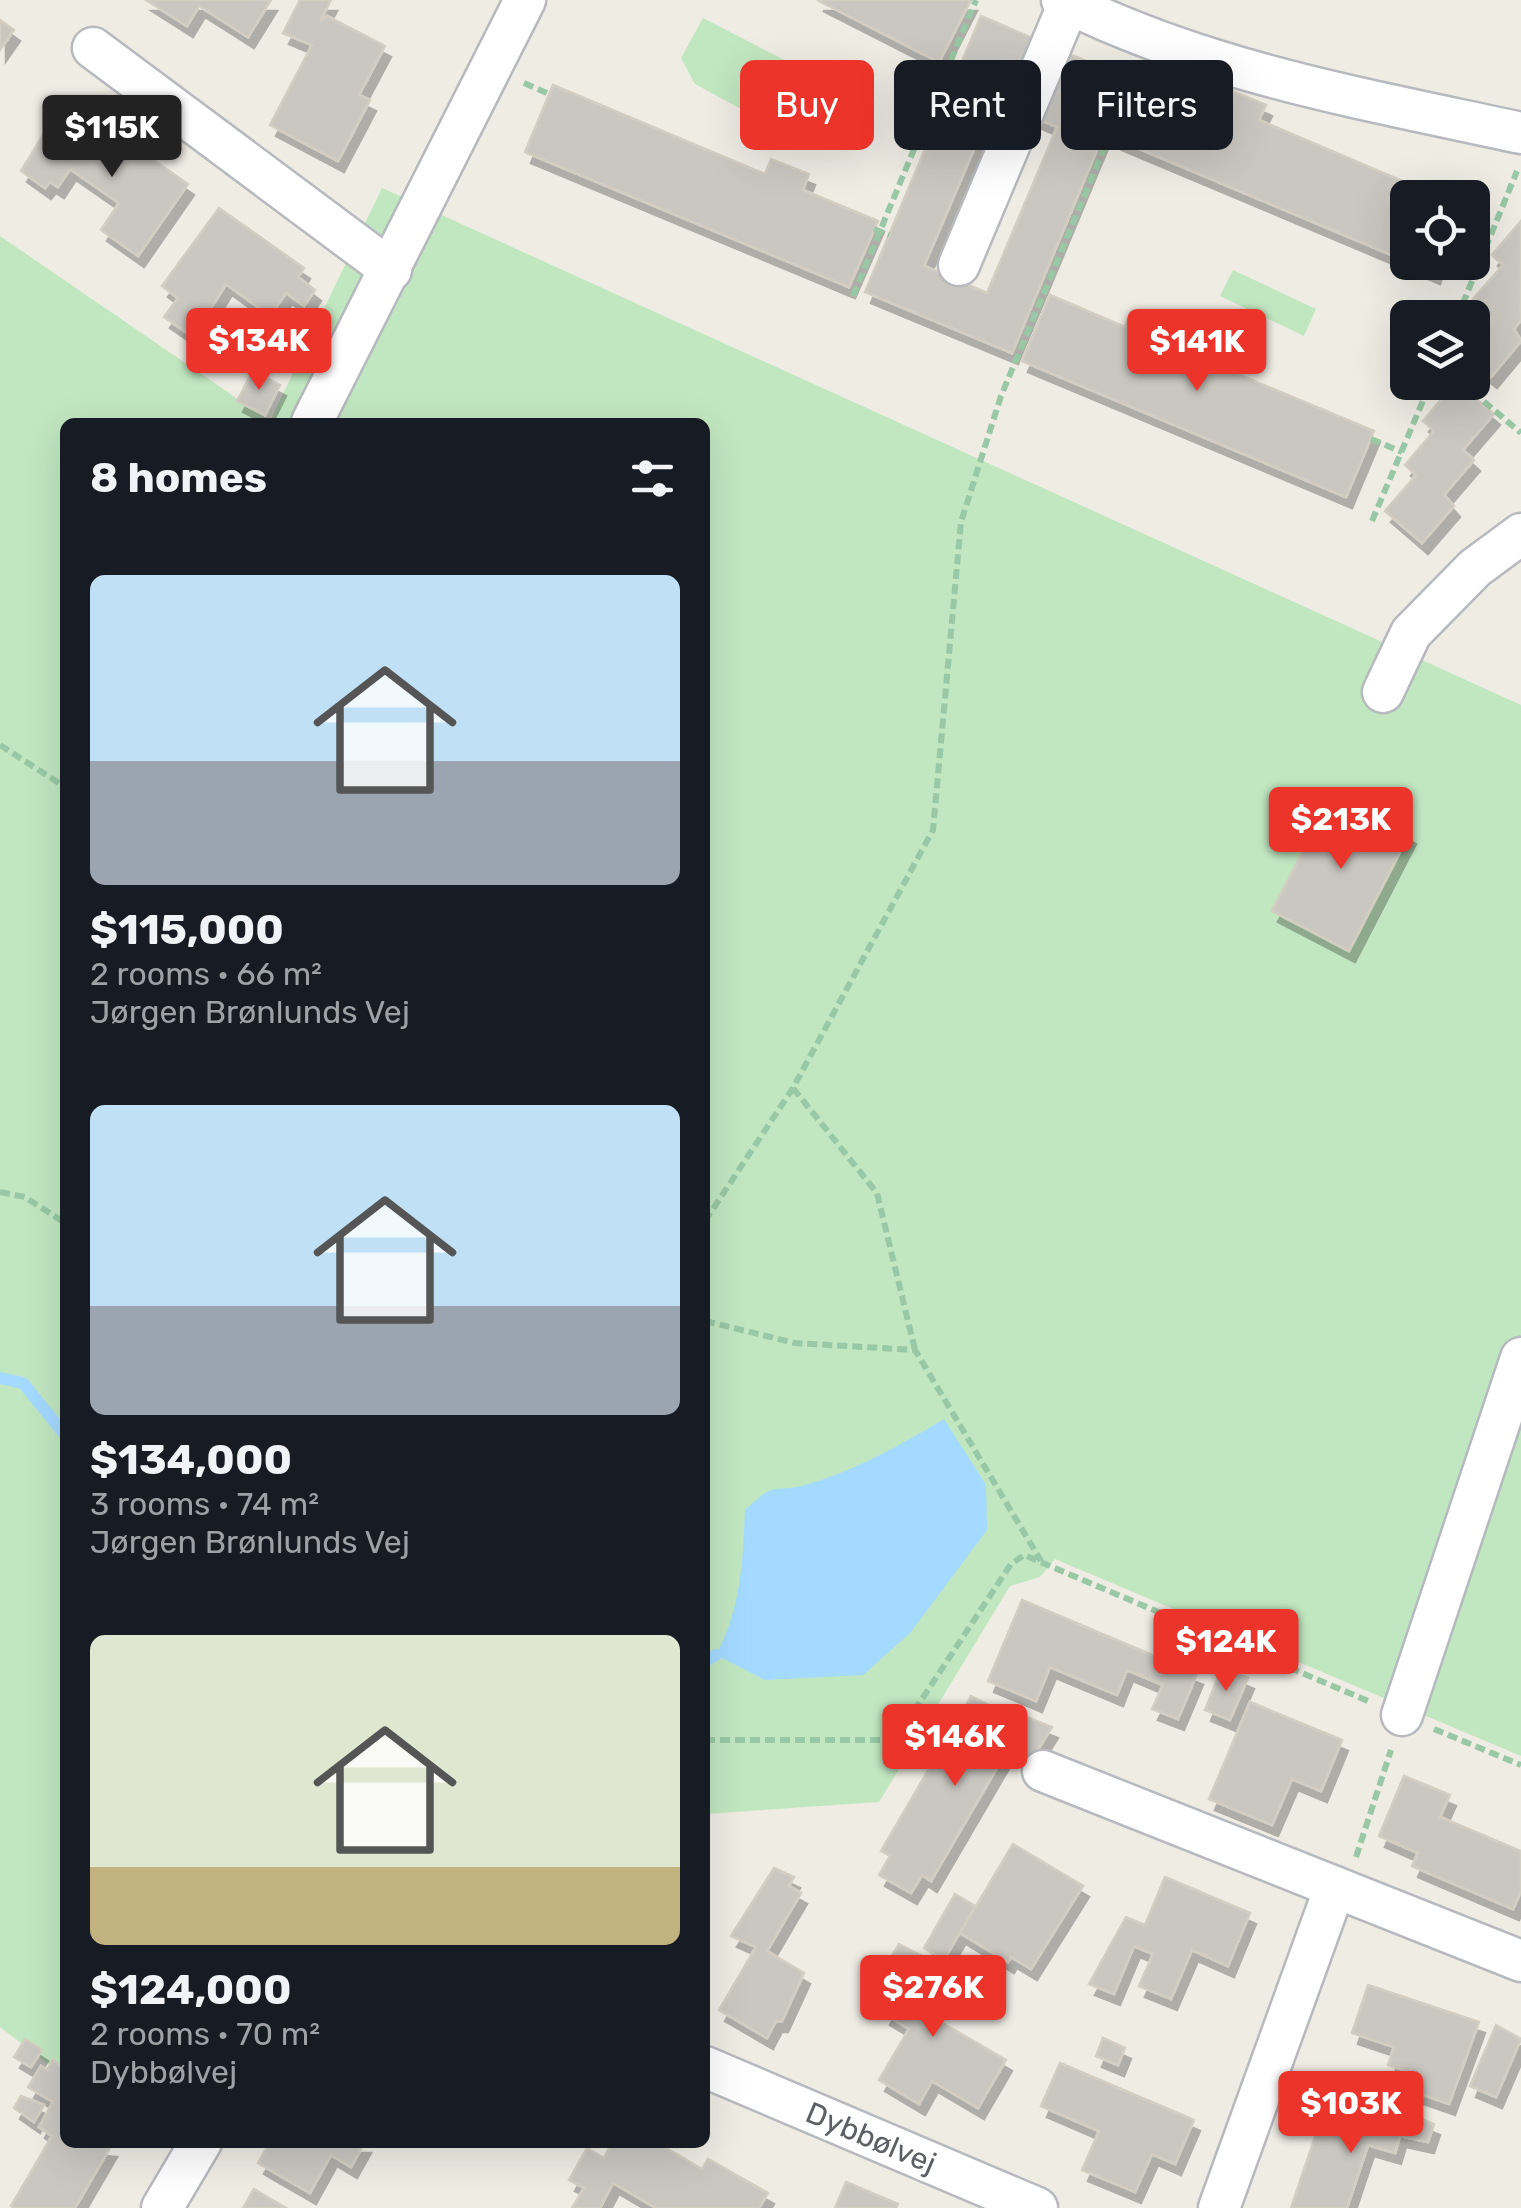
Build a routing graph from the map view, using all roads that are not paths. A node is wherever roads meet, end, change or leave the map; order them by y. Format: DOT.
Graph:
graph roads {
  1 [pos="525,0"];
  2 [pos="1065,2"];
  3 [pos="93,48"];
  4 [pos="1521,133"];
  5 [pos="958,265"];
  6 [pos="391,270"];
  7 [pos="314,418"];
  8 [pos="1521,534"];
  9 [pos="1383,692"];
  10 [pos="1521,1358"];
  11 [pos="1402,1716"];
  12 [pos="1043,1770"];
  13 [pos="1334,1887"];
  14 [pos="1521,1961"];
  15 [pos="710,2069"];
  16 [pos="197,2148"];
  17 [pos="162,2208"];
  18 [pos="1037,2208"];
  19 [pos="1219,2208"];
  1 -- 6 [label="street"];
  2 -- 4 [label="street"];
  2 -- 5 [label="street"];
  3 -- 6 [label="street"];
  6 -- 7 [label="street"];
  8 -- 9 [label="street"];
  10 -- 11 [label="street"];
  12 -- 13 [label="street"];
  13 -- 14 [label="street"];
  13 -- 19 [label="street"];
  15 -- 18 [label="street, Dybbølvej"];
  16 -- 17 [label="street"];
}
